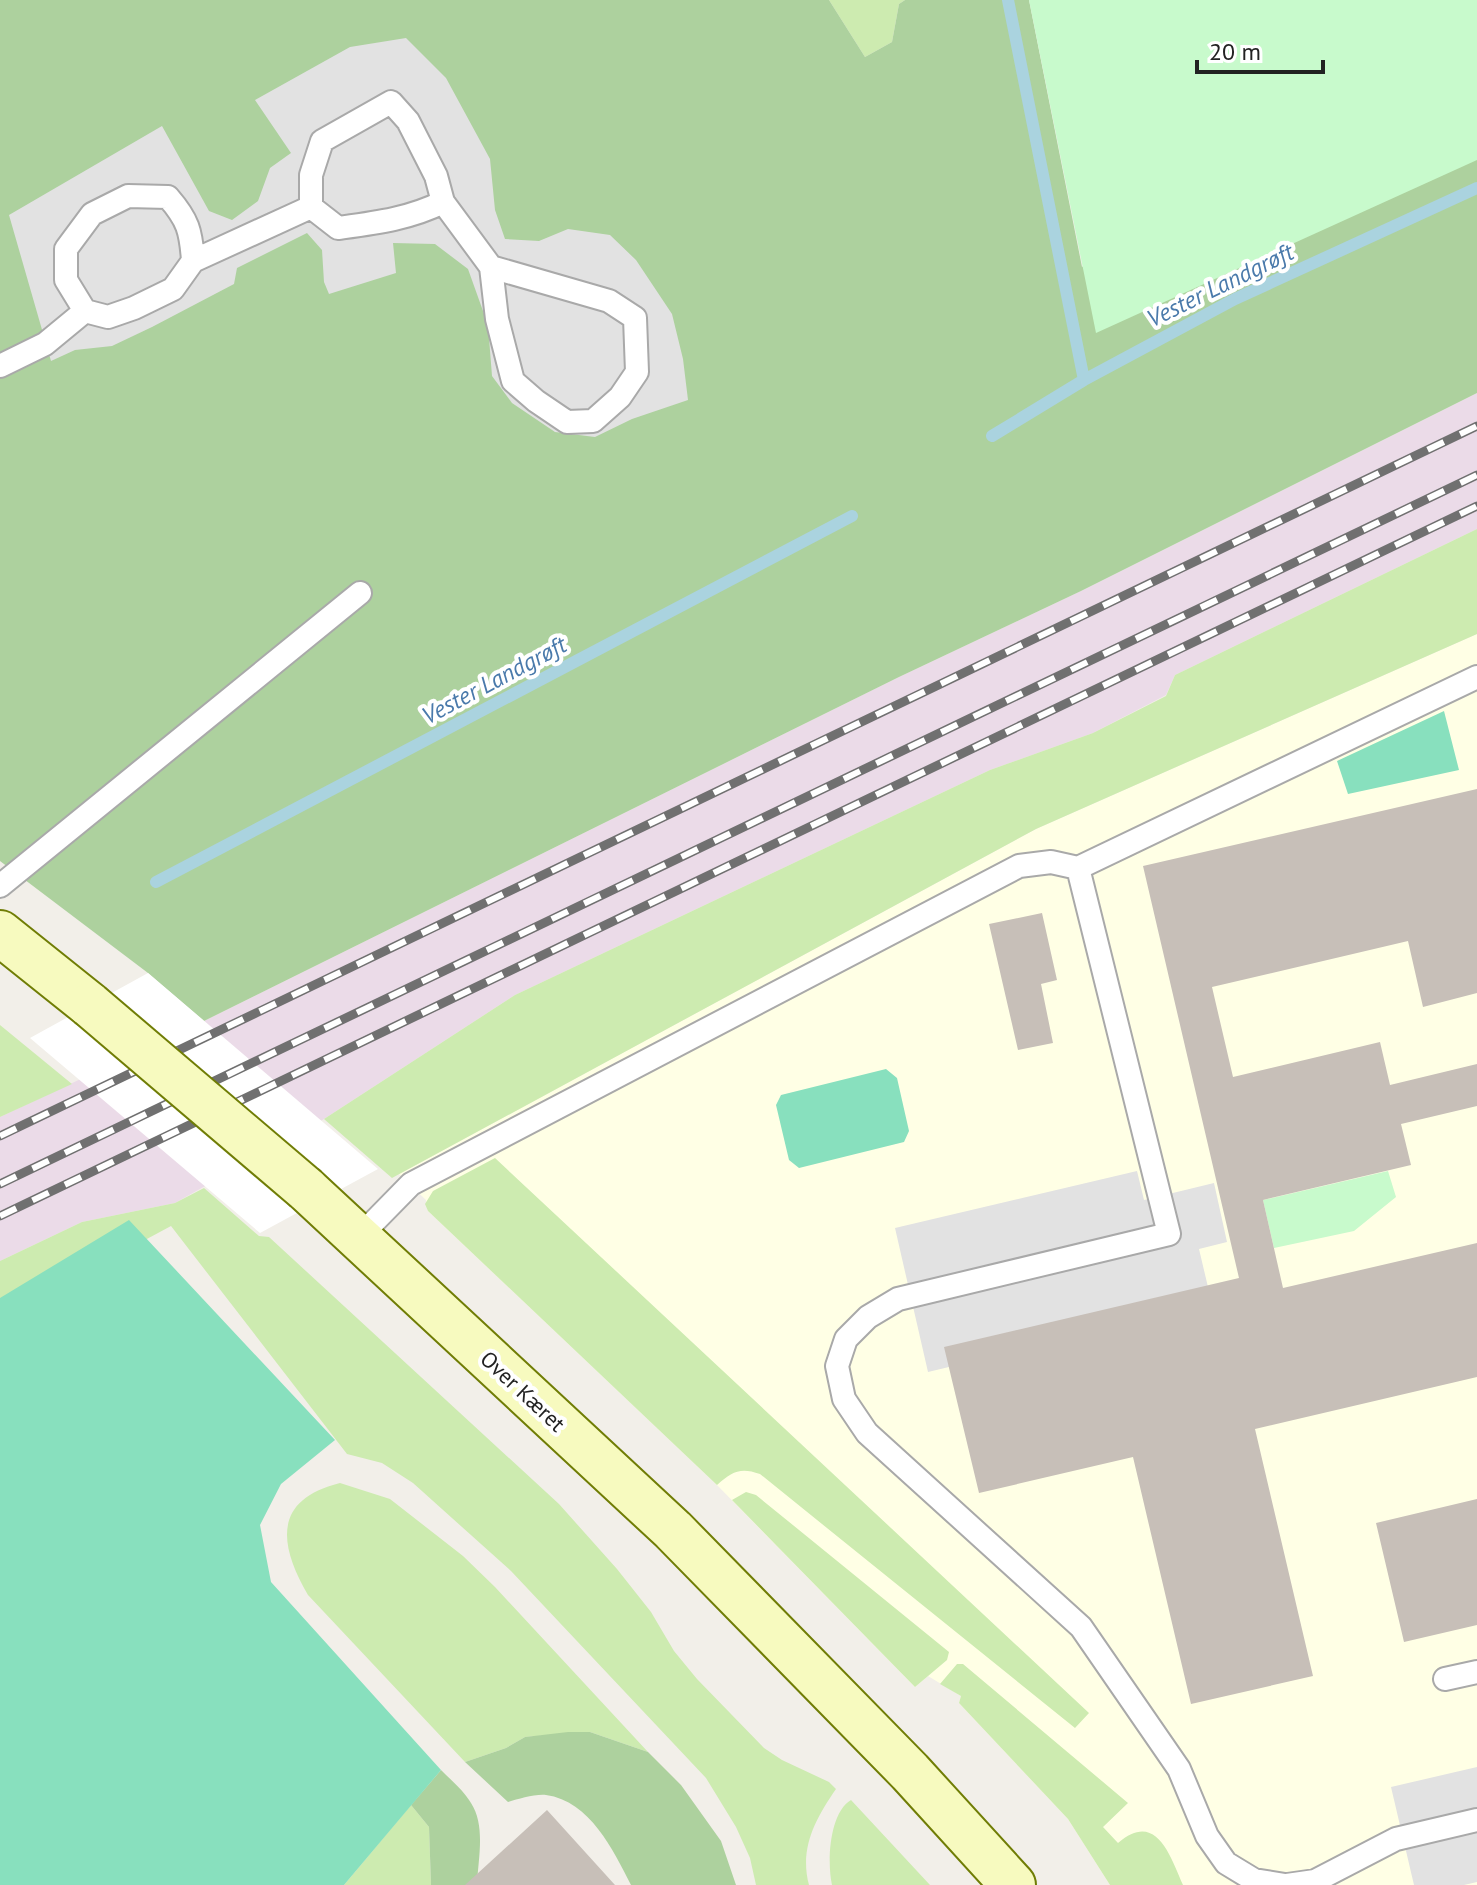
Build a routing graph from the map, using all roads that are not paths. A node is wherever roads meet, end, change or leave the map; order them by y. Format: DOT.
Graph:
graph roads {
  1 [pos="443,202"];
  2 [pos="311,207"];
  3 [pos="193,261"];
  4 [pos="491,267"];
  5 [pos="85,311"];
  6 [pos="0,366"];
  7 [pos="360,593"];
  8 [pos="1477,677"];
  9 [pos="1078,868"];
  10 [pos="0,886"];
  11 [pos="0,933"];
  12 [pos="358,1238"];
  13 [pos="1477,1672"];
  14 [pos="1445,1679"];
  15 [pos="1477,1820"];
  16 [pos="1013,1885"];
  17 [pos="1286,1885"];
  1 -- 2 [label="lane"];
  1 -- 2 [label="lane"];
  1 -- 4 [label="lane"];
  2 -- 3 [label="lane"];
  3 -- 5 [label="lane"];
  3 -- 5 [label="lane"];
  4 -- 4 [label="lane"];
  5 -- 6 [label="lane"];
  7 -- 10 [label="lane"];
  8 -- 9 [label="lane"];
  9 -- 12 [label="lane"];
  9 -- 17 [label="lane"];
  11 -- 12 [label="main road, Over Kæret, bridge"];
  12 -- 16 [label="main road, Over Kæret"];
  13 -- 14 [label="lane"];
  15 -- 17 [label="lane"];
}
